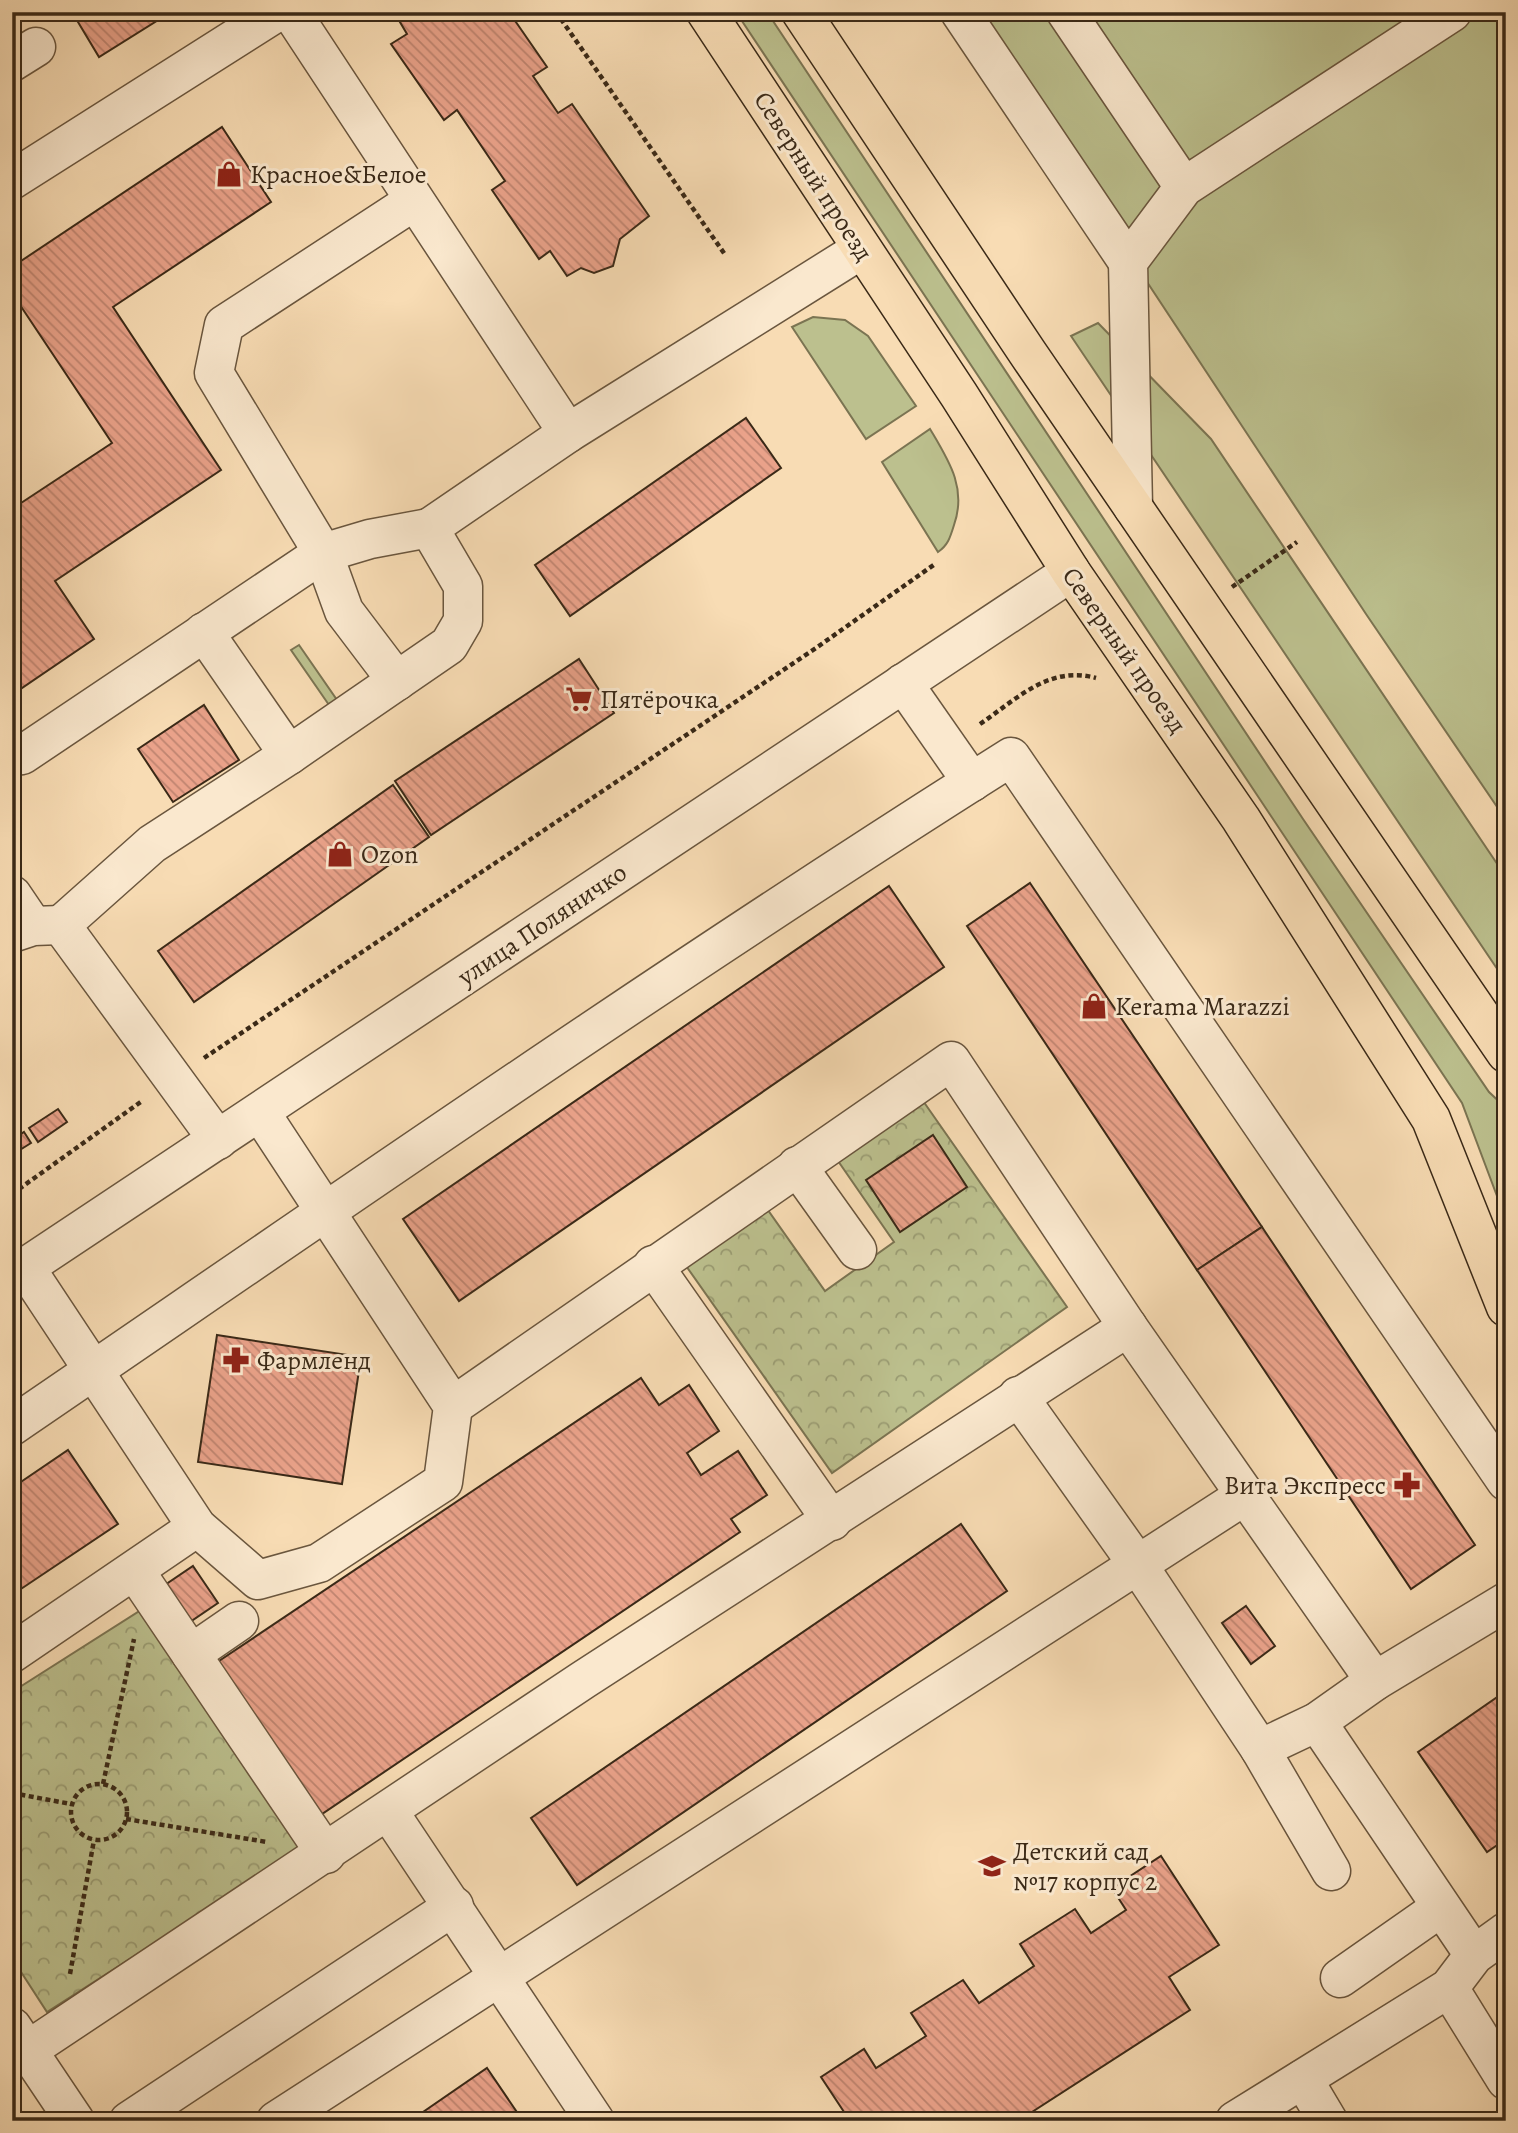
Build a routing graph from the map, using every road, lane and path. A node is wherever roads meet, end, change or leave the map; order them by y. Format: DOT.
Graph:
graph roads {
  1 [pos="277,12"];
  2 [pos="291,12"];
  3 [pos="556,12"];
  4 [pos="706,12"];
  5 [pos="801,12"];
  6 [pos="1066,12"];
  7 [pos="1452,12"];
  8 [pos="962,13"];
  9 [pos="12,180"];
  10 [pos="1184,187"];
  11 [pos="414,201"];
  12 [pos="862,249"];
  13 [pos="726,256"];
  14 [pos="1128,262"];
  15 [pos="568,433"];
  16 [pos="1133,507"];
  17 [pos="429,528"];
  18 [pos="1297,542"];
  19 [pos="323,554"];
  20 [pos="935,564"];
  21 [pos="1071,572"];
  22 [pos="1223,593"];
  23 [pos="204,632"];
  24 [pos="1099,678"];
  25 [pos="397,681"];
  26 [pos="903,683"];
  27 [pos="1020,697"];
  28 [pos="289,755"];
  29 [pos="12,756"];
  30 [pos="972,782"];
  31 [pos="12,895"];
  32 [pos="35,928"];
  33 [pos="1506,1053"];
  34 [pos="174,1079"];
  35 [pos="260,1112"];
  36 [pos="218,1140"];
  37 [pos="797,1166"];
  38 [pos="12,1194"];
  39 [pos="325,1211"];
  40 [pos="857,1250"];
  41 [pos="653,1265"];
  42 [pos="19,1272"];
  43 [pos="1506,1307"];
  44 [pos="1128,1327"];
  45 [pos="95,1369"];
  46 [pos="1018,1396"];
  47 [pos="453,1406"];
  48 [pos="12,1426"];
  49 [pos="1506,1481"];
  50 [pos="1244,1496"];
  51 [pos="832,1521"];
  52 [pos="197,1527"];
  53 [pos="1138,1565"];
  54 [pos="140,1578"];
  55 [pos="1506,1602"];
  56 [pos="239,1621"];
  57 [pos="12,1653"];
  58 [pos="191,1654"];
  59 [pos="1375,1681"];
  60 [pos="1317,1722"];
  61 [pos="1260,1749"];
  62 [pos="103,1784"];
  63 [pos="12,1793"];
  64 [pos="71,1804"];
  65 [pos="389,1812"];
  66 [pos="126,1819"];
  67 [pos="94,1840"];
  68 [pos="322,1849"];
  69 [pos="1331,1871"];
  70 [pos="454,1906"];
  71 [pos="1440,1908"];
  72 [pos="1506,1932"];
  73 [pos="1474,1955"];
  74 [pos="499,1974"];
  75 [pos="1340,1978"];
  76 [pos="1449,1988"];
  77 [pos="61,2029"];
  78 [pos="20,2038"];
  79 [pos="1303,2079"];
  80 [pos="1506,2080"];
  81 [pos="75,2121"];
  82 [pos="129,2121"];
  83 [pos="276,2121"];
  84 [pos="595,2121"];
  85 [pos="1235,2121"];
  86 [pos="1328,2121"];
  1 -- 9 [label="street"];
  2 -- 11 [label="street"];
  3 -- 13 [label="path"];
  4 -- 12 [label="main road, Северный проезд"];
  5 -- 16 [label="main road"];
  6 -- 10 [label="street"];
  7 -- 10 [label="street"];
  8 -- 14 [label="street"];
  10 -- 14 [label="street"];
  11 -- 15 [label="street"];
  11 -- 19 [label="street"];
  12 -- 15 [label="street"];
  12 -- 21 [label="main road, Северный проезд"];
  14 -- 16 [label="street"];
  15 -- 17 [label="street"];
  16 -- 33 [label="main road"];
  17 -- 19 [label="street"];
  17 -- 25 [label="street"];
  18 -- 22 [label="path"];
  19 -- 23 [label="street"];
  19 -- 25 [label="street"];
  20 -- 34 [label="path"];
  21 -- 26 [label="street, улица Поляничко"];
  21 -- 43 [label="main road, Северный проезд"];
  23 -- 28 [label="street"];
  23 -- 29 [label="street"];
  24 -- 27 [label="path"];
  25 -- 28 [label="street"];
  26 -- 30 [label="street"];
  26 -- 35 [label="street, улица Поляничко"];
  28 -- 32 [label="street"];
  30 -- 39 [label="street"];
  30 -- 49 [label="street"];
  31 -- 32 [label="street"];
  32 -- 34 [label="street"];
  34 -- 36 [label="street"];
  34 -- 38 [label="path"];
  35 -- 36 [label="street, улица Поляничко"];
  35 -- 39 [label="street"];
  36 -- 42 [label="street, улица Поляничко"];
  37 -- 40 [label="street"];
  37 -- 41 [label="street"];
  37 -- 44 [label="street"];
  39 -- 45 [label="street"];
  39 -- 47 [label="street"];
  41 -- 47 [label="street"];
  41 -- 51 [label="street"];
  42 -- 45 [label="street"];
  44 -- 46 [label="street"];
  44 -- 50 [label="street"];
  45 -- 48 [label="street"];
  45 -- 52 [label="street"];
  46 -- 51 [label="street"];
  46 -- 53 [label="street"];
  47 -- 52 [label="street"];
  50 -- 53 [label="street"];
  50 -- 59 [label="street"];
  51 -- 65 [label="street"];
  52 -- 54 [label="street"];
  53 -- 61 [label="street"];
  53 -- 74 [label="street"];
  54 -- 57 [label="street"];
  54 -- 58 [label="street"];
  54 -- 62 [label="path"];
  55 -- 59 [label="street"];
  56 -- 58 [label="street"];
  58 -- 68 [label="street"];
  59 -- 60 [label="street"];
  60 -- 61 [label="street"];
  60 -- 71 [label="street"];
  61 -- 69 [label="street"];
  62 -- 64 [label="path"];
  62 -- 66 [label="path"];
  63 -- 64 [label="path"];
  64 -- 67 [label="path"];
  65 -- 68 [label="street"];
  65 -- 70 [label="street"];
  66 -- 67 [label="path"];
  66 -- 68 [label="path"];
  67 -- 77 [label="path"];
  68 -- 77 [label="street"];
  70 -- 74 [label="street"];
  70 -- 82 [label="street"];
  71 -- 73 [label="street"];
  71 -- 75 [label="street"];
  72 -- 73 [label="street"];
  73 -- 76 [label="street"];
  74 -- 83 [label="street"];
  74 -- 84 [label="street"];
  76 -- 79 [label="street"];
  76 -- 80 [label="street"];
  77 -- 78 [label="street"];
  78 -- 81 [label="street"];
  79 -- 85 [label="street"];
  79 -- 86 [label="street"];
}
